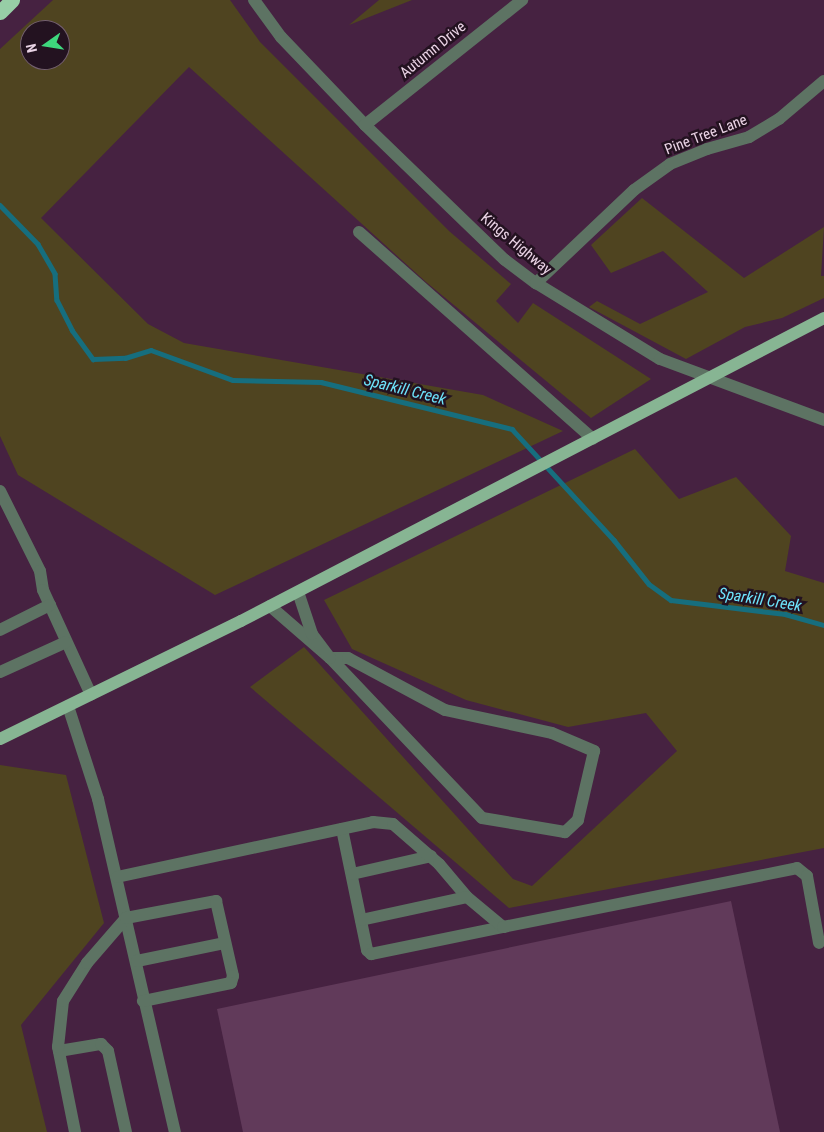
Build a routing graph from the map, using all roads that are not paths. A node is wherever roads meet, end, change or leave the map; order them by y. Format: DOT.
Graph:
graph roads {
  1 [pos="12,0"];
  2 [pos="254,0"];
  3 [pos="522,0"];
  4 [pos="0,12"];
  5 [pos="824,81"];
  6 [pos="365,125"];
  7 [pos="359,232"];
  8 [pos="536,283"];
  9 [pos="824,318"];
  10 [pos="707,379"];
  11 [pos="824,420"];
  12 [pos="593,438"];
  13 [pos="0,491"];
  14 [pos="298,592"];
  15 [pos="50,605"];
  16 [pos="270,606"];
  17 [pos="0,630"];
  18 [pos="66,642"];
  19 [pos="330,658"];
  20 [pos="0,672"];
  21 [pos="91,695"];
  22 [pos="68,706"];
  23 [pos="0,739"];
  24 [pos="342,828"];
  25 [pos="431,856"];
  26 [pos="352,874"];
  27 [pos="117,877"];
  28 [pos="467,897"];
  29 [pos="126,918"];
  30 [pos="361,920"];
  31 [pos="504,927"];
  32 [pos="226,943"];
  33 [pos="819,943"];
  34 [pos="137,961"];
  35 [pos="143,1001"];
  36 [pos="58,1051"];
  37 [pos="76,1132"];
  38 [pos="126,1132"];
  39 [pos="175,1132"];
  1 -- 4 [label="highway"];
  2 -- 6 [label="street, Kings Highway"];
  3 -- 6 [label="street, Autumn Drive"];
  5 -- 8 [label="street, Pine Tree Lane"];
  6 -- 8 [label="street, Kings Highway"];
  7 -- 12 [label="street"];
  8 -- 10 [label="street, Kings Highway"];
  9 -- 10 [label="main road"];
  10 -- 11 [label="street, Kings Highway"];
  10 -- 12 [label="main road"];
  12 -- 14 [label="main road"];
  13 -- 15 [label="street"];
  14 -- 16 [label="main road"];
  14 -- 19 [label="street"];
  15 -- 17 [label="street"];
  15 -- 18 [label="street"];
  16 -- 19 [label="street"];
  16 -- 21 [label="main road"];
  18 -- 20 [label="street"];
  18 -- 21 [label="street"];
  19 -- 19 [label="street"];
  21 -- 22 [label="main road"];
  22 -- 23 [label="main road"];
  22 -- 27 [label="street"];
  24 -- 25 [label="street"];
  24 -- 26 [label="street"];
  24 -- 27 [label="street"];
  25 -- 26 [label="street"];
  25 -- 28 [label="street"];
  26 -- 30 [label="street"];
  27 -- 29 [label="street"];
  28 -- 30 [label="street"];
  28 -- 31 [label="street"];
  29 -- 32 [label="street"];
  29 -- 34 [label="street"];
  29 -- 36 [label="street"];
  30 -- 31 [label="street"];
  31 -- 33 [label="street"];
  32 -- 34 [label="street"];
  32 -- 35 [label="street"];
  34 -- 35 [label="street"];
  35 -- 39 [label="street"];
  36 -- 37 [label="street"];
  36 -- 38 [label="street"];
}
